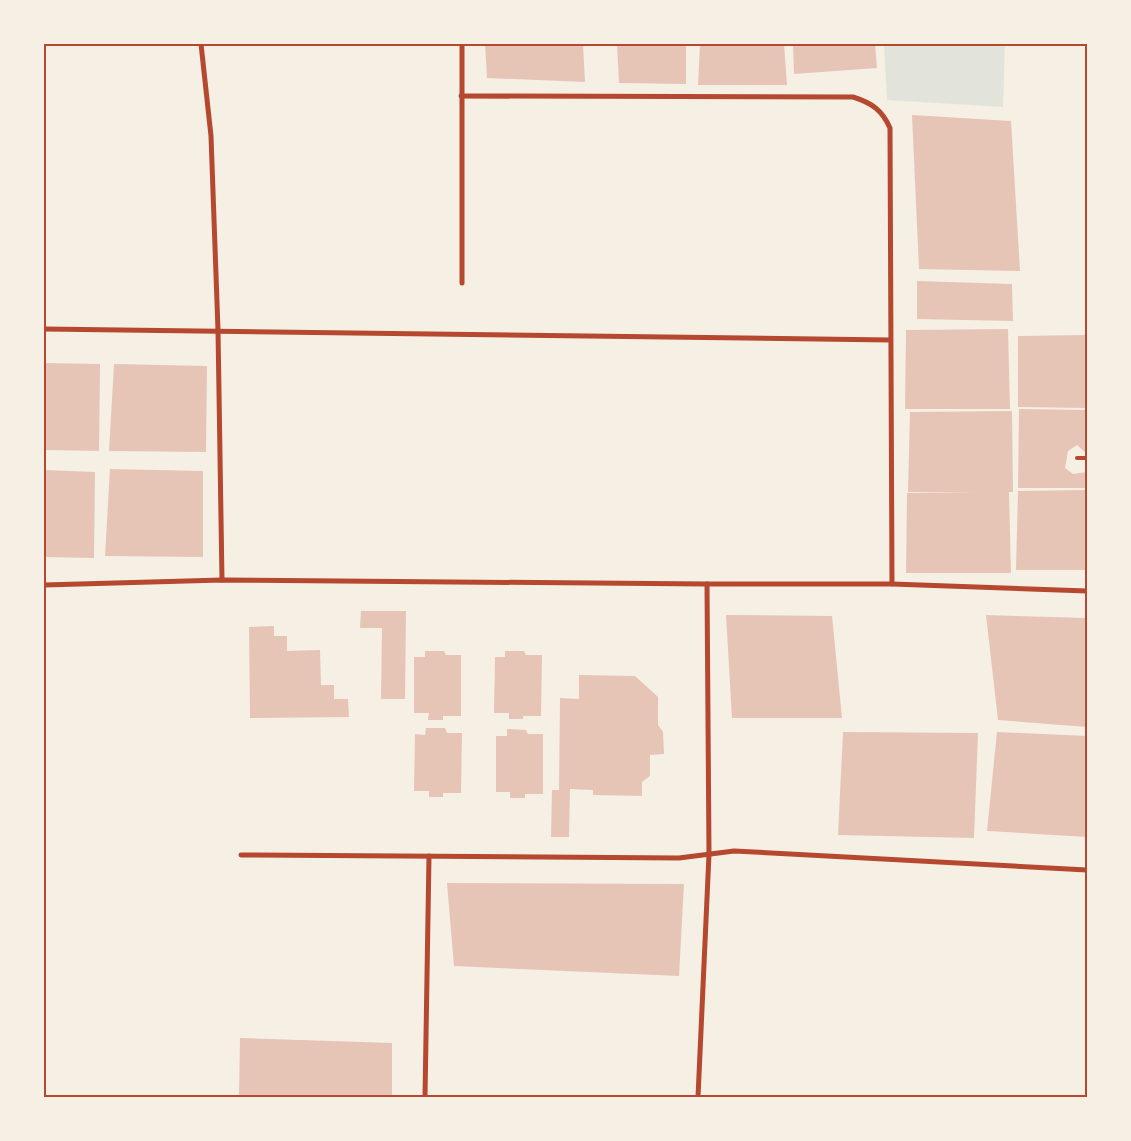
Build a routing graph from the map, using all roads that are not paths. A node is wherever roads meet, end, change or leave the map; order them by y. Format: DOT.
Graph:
graph roads {
  1 [pos="201,44"];
  2 [pos="462,44"];
  3 [pos="462,96"];
  4 [pos="462,284"];
  5 [pos="44,329"];
  6 [pos="218,330"];
  7 [pos="890,340"];
  8 [pos="1078,458"];
  9 [pos="1087,458"];
  10 [pos="222,580"];
  11 [pos="44,584"];
  12 [pos="707,584"];
  13 [pos="892,584"];
  14 [pos="1087,591"];
  15 [pos="709,854"];
  16 [pos="241,855"];
  17 [pos="429,856"];
  18 [pos="1087,870"];
  19 [pos="425,1097"];
  20 [pos="698,1097"];
  1 -- 6 [label="street"];
  2 -- 3 [label="street"];
  3 -- 4 [label="street"];
  3 -- 7 [label="street"];
  5 -- 6 [label="street"];
  6 -- 7 [label="street"];
  6 -- 10 [label="street"];
  7 -- 13 [label="street"];
  8 -- 9 [label="lane"];
  10 -- 11 [label="street"];
  10 -- 12 [label="street"];
  12 -- 13 [label="street"];
  12 -- 15 [label="street"];
  13 -- 14 [label="street"];
  15 -- 17 [label="street"];
  15 -- 18 [label="street"];
  15 -- 20 [label="street"];
  16 -- 17 [label="street"];
  17 -- 19 [label="street"];
}
